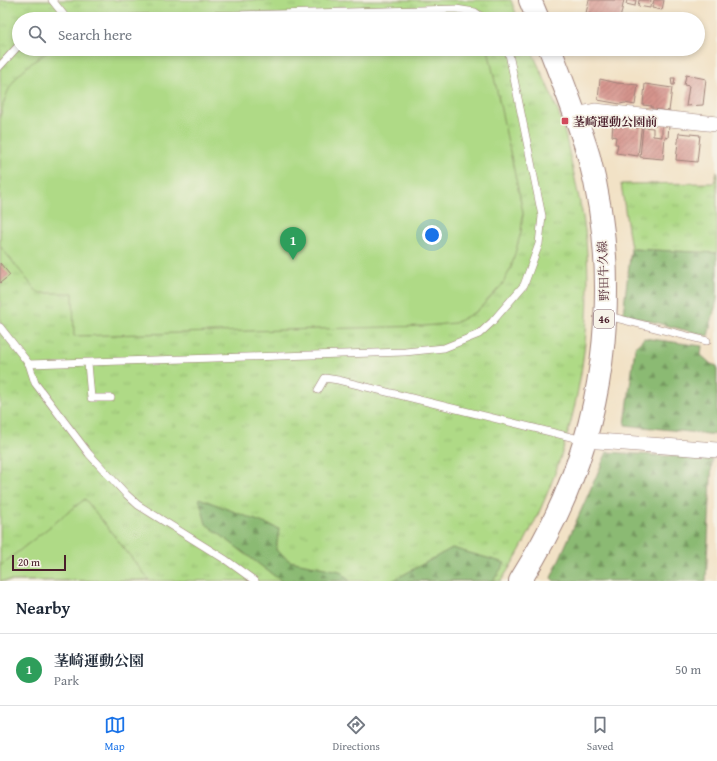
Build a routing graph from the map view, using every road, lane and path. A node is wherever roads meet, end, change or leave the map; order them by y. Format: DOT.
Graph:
graph roads {
  1 [pos="52,0"];
  2 [pos="530,0"];
  3 [pos="61,12"];
  4 [pos="347,12"];
  5 [pos="475,12"];
  6 [pos="535,12"];
  7 [pos="12,53"];
  8 [pos="509,56"];
  9 [pos="553,56"];
  10 [pos="0,66"];
  11 [pos="576,115"];
  12 [pos="717,124"];
  13 [pos="604,315"];
  14 [pos="0,327"];
  15 [pos="707,341"];
  16 [pos="88,363"];
  17 [pos="29,364"];
  18 [pos="318,390"];
  19 [pos="111,398"];
  20 [pos="585,440"];
  21 [pos="717,450"];
  22 [pos="254,581"];
  23 [pos="520,581"];
  1 -- 3 [label="lane"];
  2 -- 6 [label="main road"];
  4 -- 5 [label="lane"];
  7 -- 10 [label="lane"];
  8 -- 16 [label="lane"];
  9 -- 11 [label="main road, 野田牛久線 / 46"];
  11 -- 12 [label="street"];
  11 -- 13 [label="main road, 野田牛久線 / 46"];
  13 -- 15 [label="lane"];
  13 -- 20 [label="main road, 野田牛久線 / 46"];
  14 -- 17 [label="lane"];
  16 -- 17 [label="lane"];
  16 -- 19 [label="lane"];
  17 -- 22 [label="lane"];
  18 -- 20 [label="lane"];
  20 -- 21 [label="street"];
  20 -- 23 [label="main road, 野田牛久線 / 46"];
}
